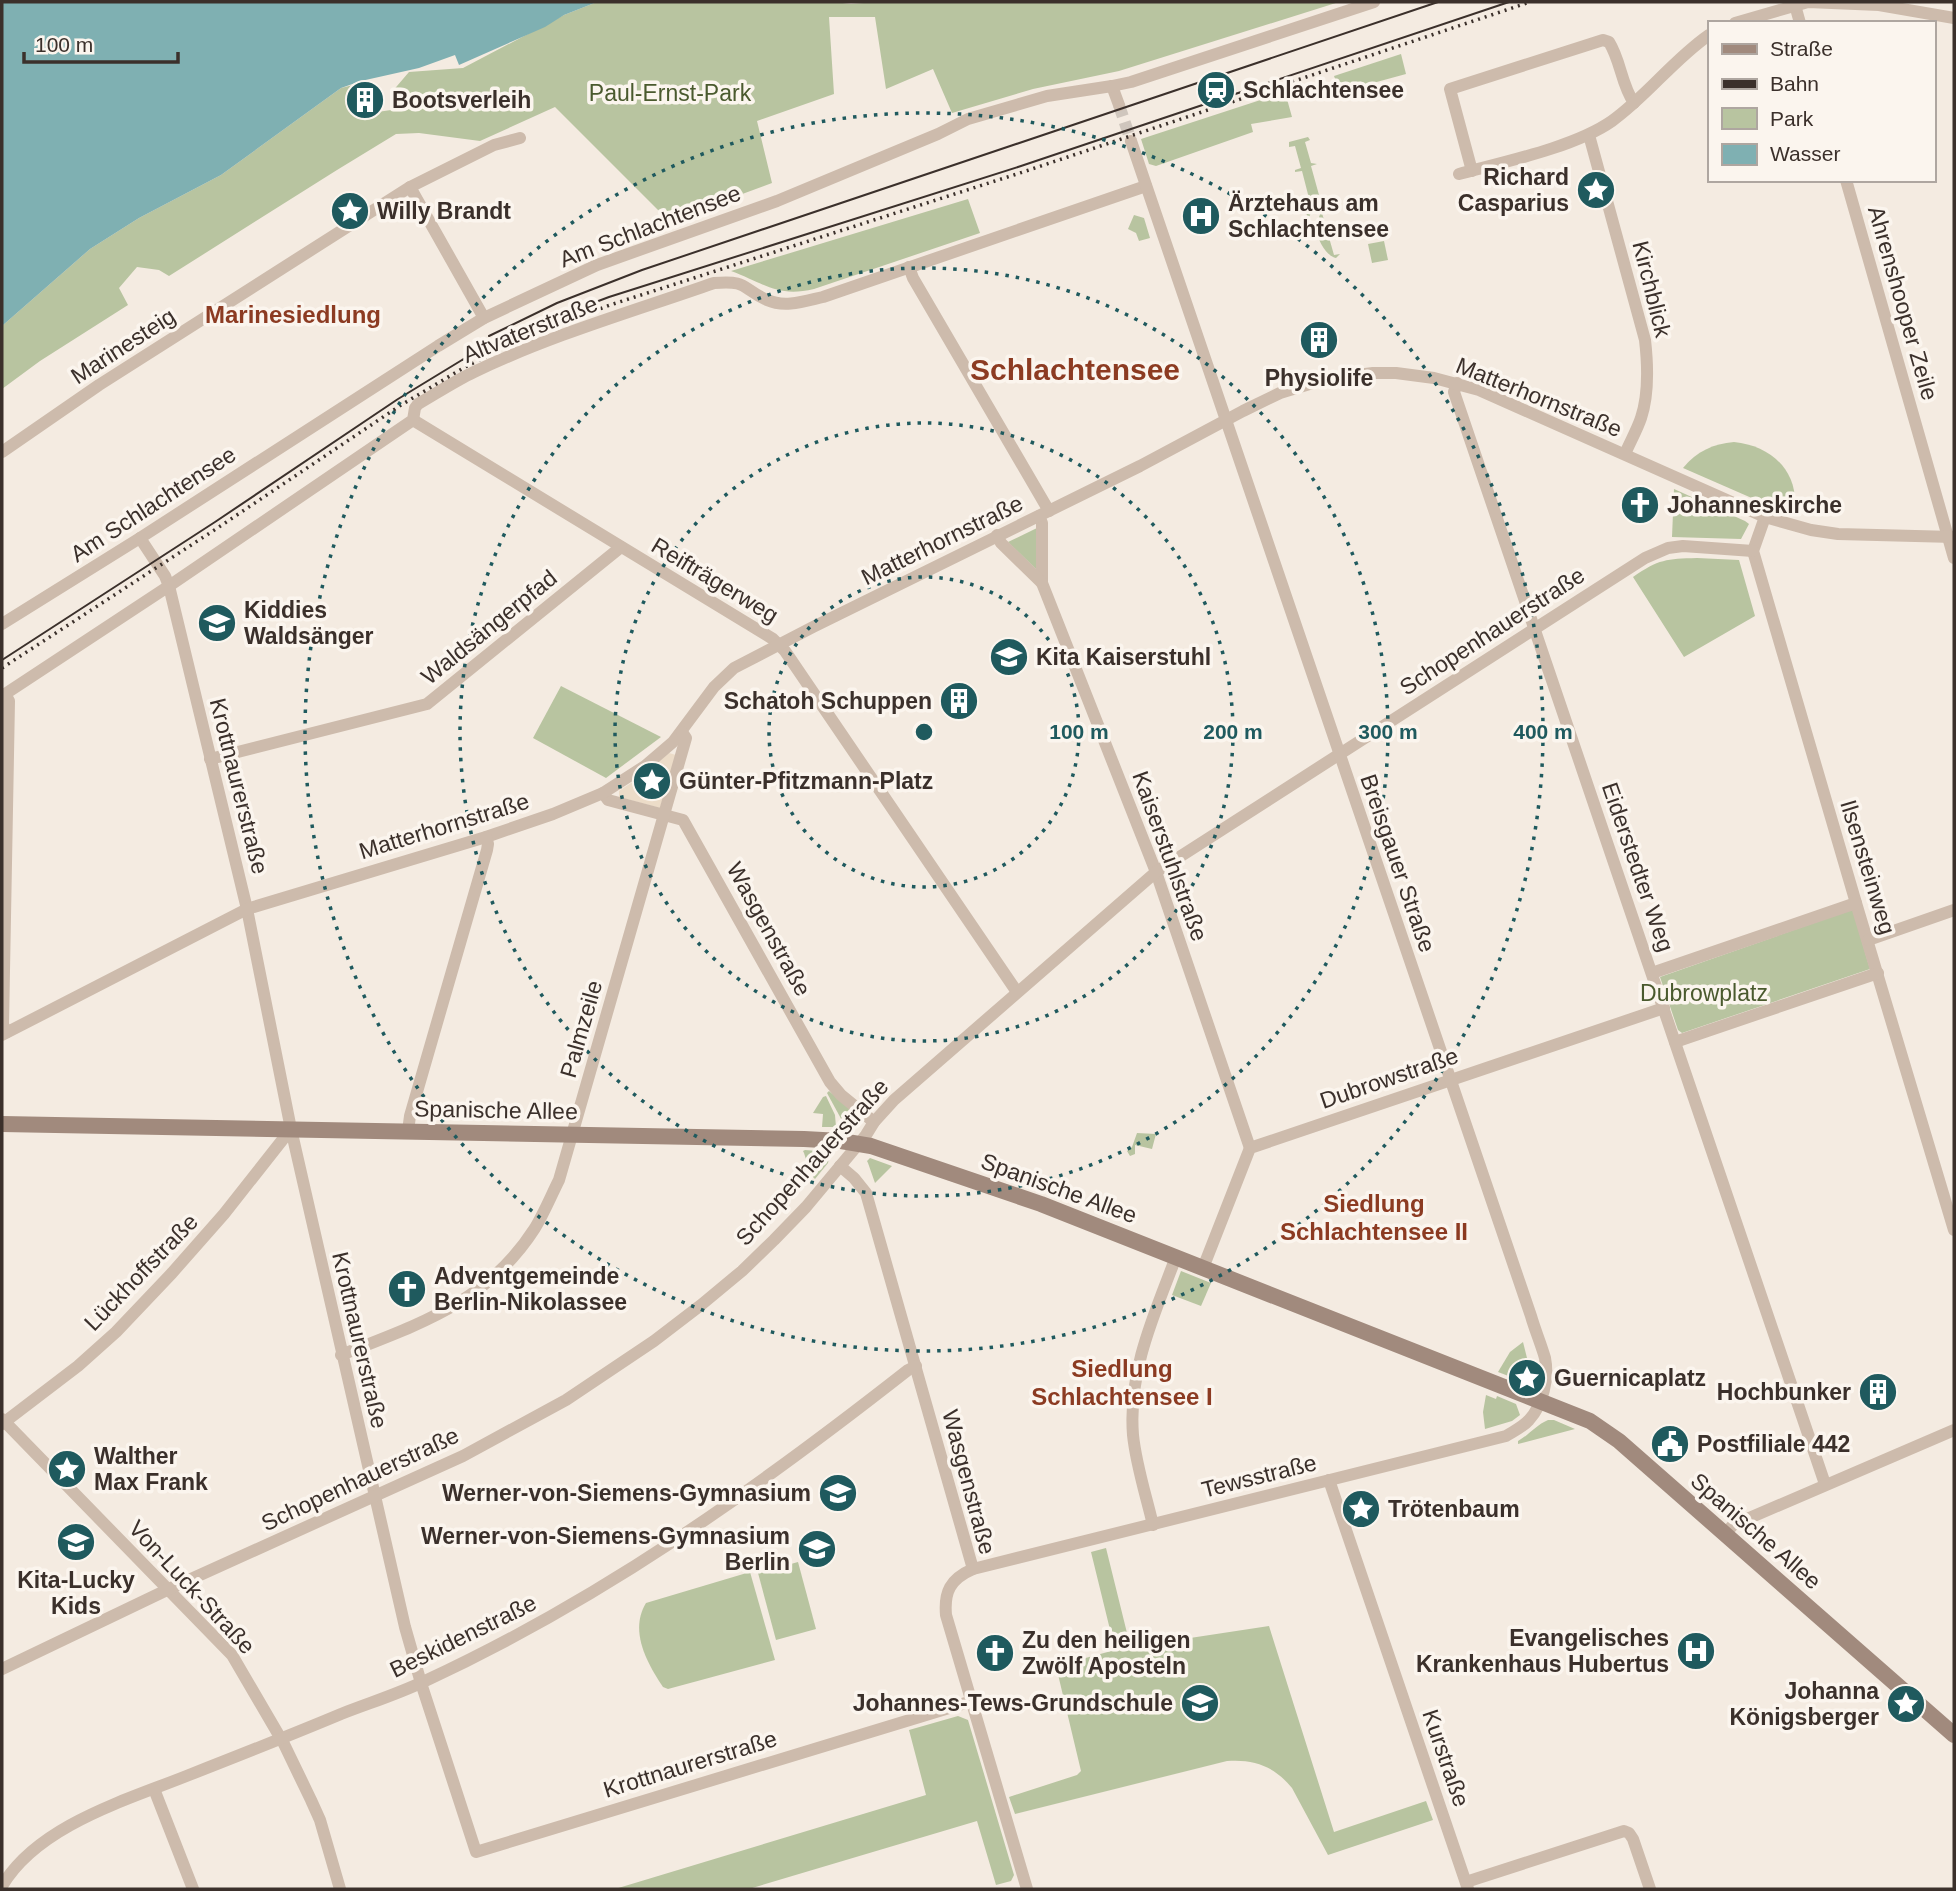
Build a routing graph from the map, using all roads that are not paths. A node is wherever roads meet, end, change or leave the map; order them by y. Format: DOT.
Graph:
graph roads {
  1 [pos="1374,2"];
  2 [pos="1795,5"];
  3 [pos="1954,18"];
  4 [pos="1742,21"];
  5 [pos="1799,21"];
  6 [pos="1708,36"];
  7 [pos="1112,86"];
  8 [pos="1634,103"];
  9 [pos="1119,105"];
  10 [pos="1588,135"];
  11 [pos="520,138"];
  12 [pos="1131,141"];
  13 [pos="1847,182"];
  14 [pos="1146,186"];
  15 [pos="410,187"];
  16 [pos="909,267"];
  17 [pos="484,318"];
  18 [pos="1457,383"];
  19 [pos="413,420"];
  20 [pos="1225,420"];
  21 [pos="2,452"];
  22 [pos="1625,454"];
  23 [pos="1044,513"];
  24 [pos="1765,517"];
  25 [pos="997,535"];
  26 [pos="1951,537"];
  27 [pos="140,538"];
  28 [pos="621,547"];
  29 [pos="1753,551"];
  30 [pos="1954,558"];
  31 [pos="1042,583"];
  32 [pos="169,586"];
  33 [pos="2,624"];
  34 [pos="1534,629"];
  35 [pos="778,644"];
  36 [pos="3,695"];
  37 [pos="682,732"];
  38 [pos="1339,754"];
  39 [pos="210,759"];
  40 [pos="603,793"];
  41 [pos="664,815"];
  42 [pos="486,837"];
  43 [pos="1156,872"];
  44 [pos="1856,903"];
  45 [pos="247,909"];
  46 [pos="1954,910"];
  47 [pos="1868,940"];
  48 [pos="1652,972"];
  49 [pos="1878,973"];
  50 [pos="1017,992"];
  51 [pos="1664,1008"];
  52 [pos="4,1034"];
  53 [pos="1675,1042"];
  54 [pos="1450,1079"];
  55 [pos="874,1122"];
  56 [pos="2,1124"];
  57 [pos="291,1129"];
  58 [pos="408,1131"];
  59 [pos="572,1135"];
  60 [pos="859,1144"];
  61 [pos="1250,1148"];
  62 [pos="840,1166"];
  63 [pos="1954,1230"];
  64 [pos="1177,1257"];
  65 [pos="1203,1268"];
  66 [pos="341,1354"];
  67 [pos="916,1366"];
  68 [pos="1540,1401"];
  69 [pos="3,1422"];
  70 [pos="1954,1430"];
  71 [pos="1329,1480"];
  72 [pos="1825,1484"];
  73 [pos="374,1497"];
  74 [pos="1153,1525"];
  75 [pos="1725,1534"];
  76 [pos="973,1570"];
  77 [pos="169,1589"];
  78 [pos="2,1669"];
  79 [pos="421,1683"];
  80 [pos="972,1701"];
  81 [pos="1954,1735"];
  82 [pos="281,1738"];
  83 [pos="154,1789"];
  84 [pos="2,1886"];
  85 [pos="1467,1886"];
  86 [pos="193,1889"];
  87 [pos="340,1889"];
  88 [pos="1025,1889"];
  89 [pos="1650,1889"];
  1 -- 7 [label="street, Am Schlachtensee"];
  2 -- 3 [label="street"];
  2 -- 4 [label="street"];
  2 -- 5 [label="street"];
  6 -- 8 [label="street"];
  7 -- 9 [label="street"];
  7 -- 17 [label="street, Am Schlachtensee"];
  8 -- 10 [label="street"];
  8 -- 10 [label="street"];
  10 -- 22 [label="street, Kirchblick"];
  11 -- 15 [label="street, Marinesteig"];
  12 -- 14 [label="street, Breisgauer Straße"];
  13 -- 26 [label="street, Ahrenshooper Zeile"];
  14 -- 16 [label="street, Altvaterstraße"];
  14 -- 20 [label="street, Breisgauer Straße"];
  15 -- 17 [label="street"];
  15 -- 21 [label="street, Marinesteig"];
  16 -- 19 [label="street, Altvaterstraße"];
  16 -- 23 [label="street, Kaiserstuhlstraße"];
  17 -- 27 [label="street, Am Schlachtensee"];
  18 -- 20 [label="street, Matterhornstraße"];
  18 -- 22 [label="street, Matterhornstraße"];
  18 -- 34 [label="street, Eiderstedter Weg"];
  19 -- 28 [label="street, Reifträgerweg"];
  19 -- 32 [label="street, Altvaterstraße"];
  20 -- 23 [label="street, Matterhornstraße"];
  20 -- 38 [label="street, Breisgauer Straße"];
  22 -- 24 [label="street, Matterhornstraße"];
  23 -- 25 [label="street, Matterhornstraße"];
  23 -- 31 [label="street, Kaiserstuhlstraße"];
  24 -- 26 [label="street, Matterhornstraße"];
  24 -- 29 [label="street"];
  25 -- 31 [label="street, Kaiserstuhlstraße"];
  25 -- 35 [label="street, Matterhornstraße"];
  26 -- 30 [label="street, Ahrenshooper Zeile"];
  27 -- 32 [label="street, Krottnaurerstraße"];
  27 -- 33 [label="street, Am Schlachtensee"];
  28 -- 35 [label="street, Reifträgerweg"];
  28 -- 39 [label="street, Waldsängerpfad"];
  29 -- 34 [label="street, Schopenhauerstraße"];
  29 -- 44 [label="street, Ilsensteinweg"];
  31 -- 43 [label="street, Kaiserstuhlstraße"];
  32 -- 36 [label="street, Altvaterstraße"];
  32 -- 39 [label="street, Krottnaurerstraße"];
  34 -- 38 [label="street, Schopenhauerstraße"];
  34 -- 48 [label="street, Eiderstedter Weg"];
  35 -- 37 [label="street, Matterhornstraße"];
  35 -- 50 [label="street, Reifträgerweg"];
  36 -- 52 [label="street"];
  37 -- 40 [label="street, Matterhornstraße"];
  37 -- 41 [label="street, Palmzeile"];
  38 -- 43 [label="street, Schopenhauerstraße"];
  38 -- 54 [label="street, Breisgauer Straße"];
  39 -- 45 [label="street, Krottnaurerstraße"];
  40 -- 41 [label="street, Wasgenstraße"];
  40 -- 42 [label="street, Matterhornstraße"];
  41 -- 55 [label="street, Wasgenstraße"];
  41 -- 59 [label="street, Palmzeile"];
  42 -- 45 [label="street, Matterhornstraße"];
  42 -- 58 [label="street"];
  43 -- 50 [label="street, Schopenhauerstraße"];
  43 -- 61 [label="street, Kaiserstuhlstraße"];
  44 -- 47 [label="street, Ilsensteinweg"];
  44 -- 48 [label="street"];
  45 -- 52 [label="street, Matterhornstraße"];
  45 -- 57 [label="street, Krottnaurerstraße"];
  46 -- 47 [label="street"];
  47 -- 49 [label="street, Ilsensteinweg"];
  48 -- 51 [label="street, Eiderstedter Weg"];
  49 -- 53 [label="street"];
  49 -- 63 [label="street, Ilsensteinweg"];
  50 -- 55 [label="street, Schopenhauerstraße"];
  51 -- 53 [label="street, Eiderstedter Weg"];
  51 -- 54 [label="street, Dubrowstraße"];
  53 -- 72 [label="street, Eiderstedter Weg"];
  54 -- 61 [label="street, Dubrowstraße"];
  54 -- 68 [label="street, Breisgauer Straße"];
  55 -- 60 [label="street, Schopenhauerstraße"];
  56 -- 57 [label="main road, Spanische Allee"];
  57 -- 58 [label="main road, Spanische Allee"];
  57 -- 66 [label="street, Krottnaurerstraße"];
  57 -- 69 [label="street, Lückhoffstraße"];
  58 -- 59 [label="main road, Spanische Allee"];
  59 -- 60 [label="main road, Spanische Allee"];
  59 -- 66 [label="street, Palmzeile"];
  60 -- 62 [label="street, Schopenhauerstraße"];
  60 -- 64 [label="main road, Spanische Allee"];
  61 -- 65 [label="street"];
  62 -- 67 [label="street, Wasgenstraße"];
  62 -- 73 [label="street, Schopenhauerstraße"];
  64 -- 65 [label="main road, Spanische Allee"];
  64 -- 74 [label="street"];
  65 -- 68 [label="main road, Spanische Allee"];
  66 -- 73 [label="street, Krottnaurerstraße"];
  67 -- 76 [label="street, Wasgenstraße"];
  67 -- 79 [label="street, Beskidenstraße"];
  68 -- 71 [label="street, Tewsstraße"];
  68 -- 75 [label="main road, Spanische Allee"];
  69 -- 77 [label="street, Von-Luck-Straße"];
  70 -- 72 [label="street"];
  71 -- 74 [label="street, Tewsstraße"];
  71 -- 85 [label="street, Kurstraße"];
  72 -- 75 [label="street"];
  73 -- 77 [label="street, Schopenhauerstraße"];
  73 -- 79 [label="street, Krottnaurerstraße"];
  74 -- 76 [label="street, Tewsstraße"];
  75 -- 81 [label="main road, Spanische Allee"];
  76 -- 80 [label="street, Wasgenstraße"];
  77 -- 78 [label="street, Schopenhauerstraße"];
  77 -- 82 [label="street, Von-Luck-Straße"];
  79 -- 80 [label="street, Krottnaurerstraße"];
  79 -- 82 [label="street, Beskidenstraße"];
  80 -- 88 [label="street, Wasgenstraße"];
  82 -- 83 [label="street, Beskidenstraße"];
  82 -- 87 [label="street, Von-Luck-Straße"];
  83 -- 84 [label="street, Beskidenstraße"];
  83 -- 86 [label="street"];
  85 -- 89 [label="street"];
}
